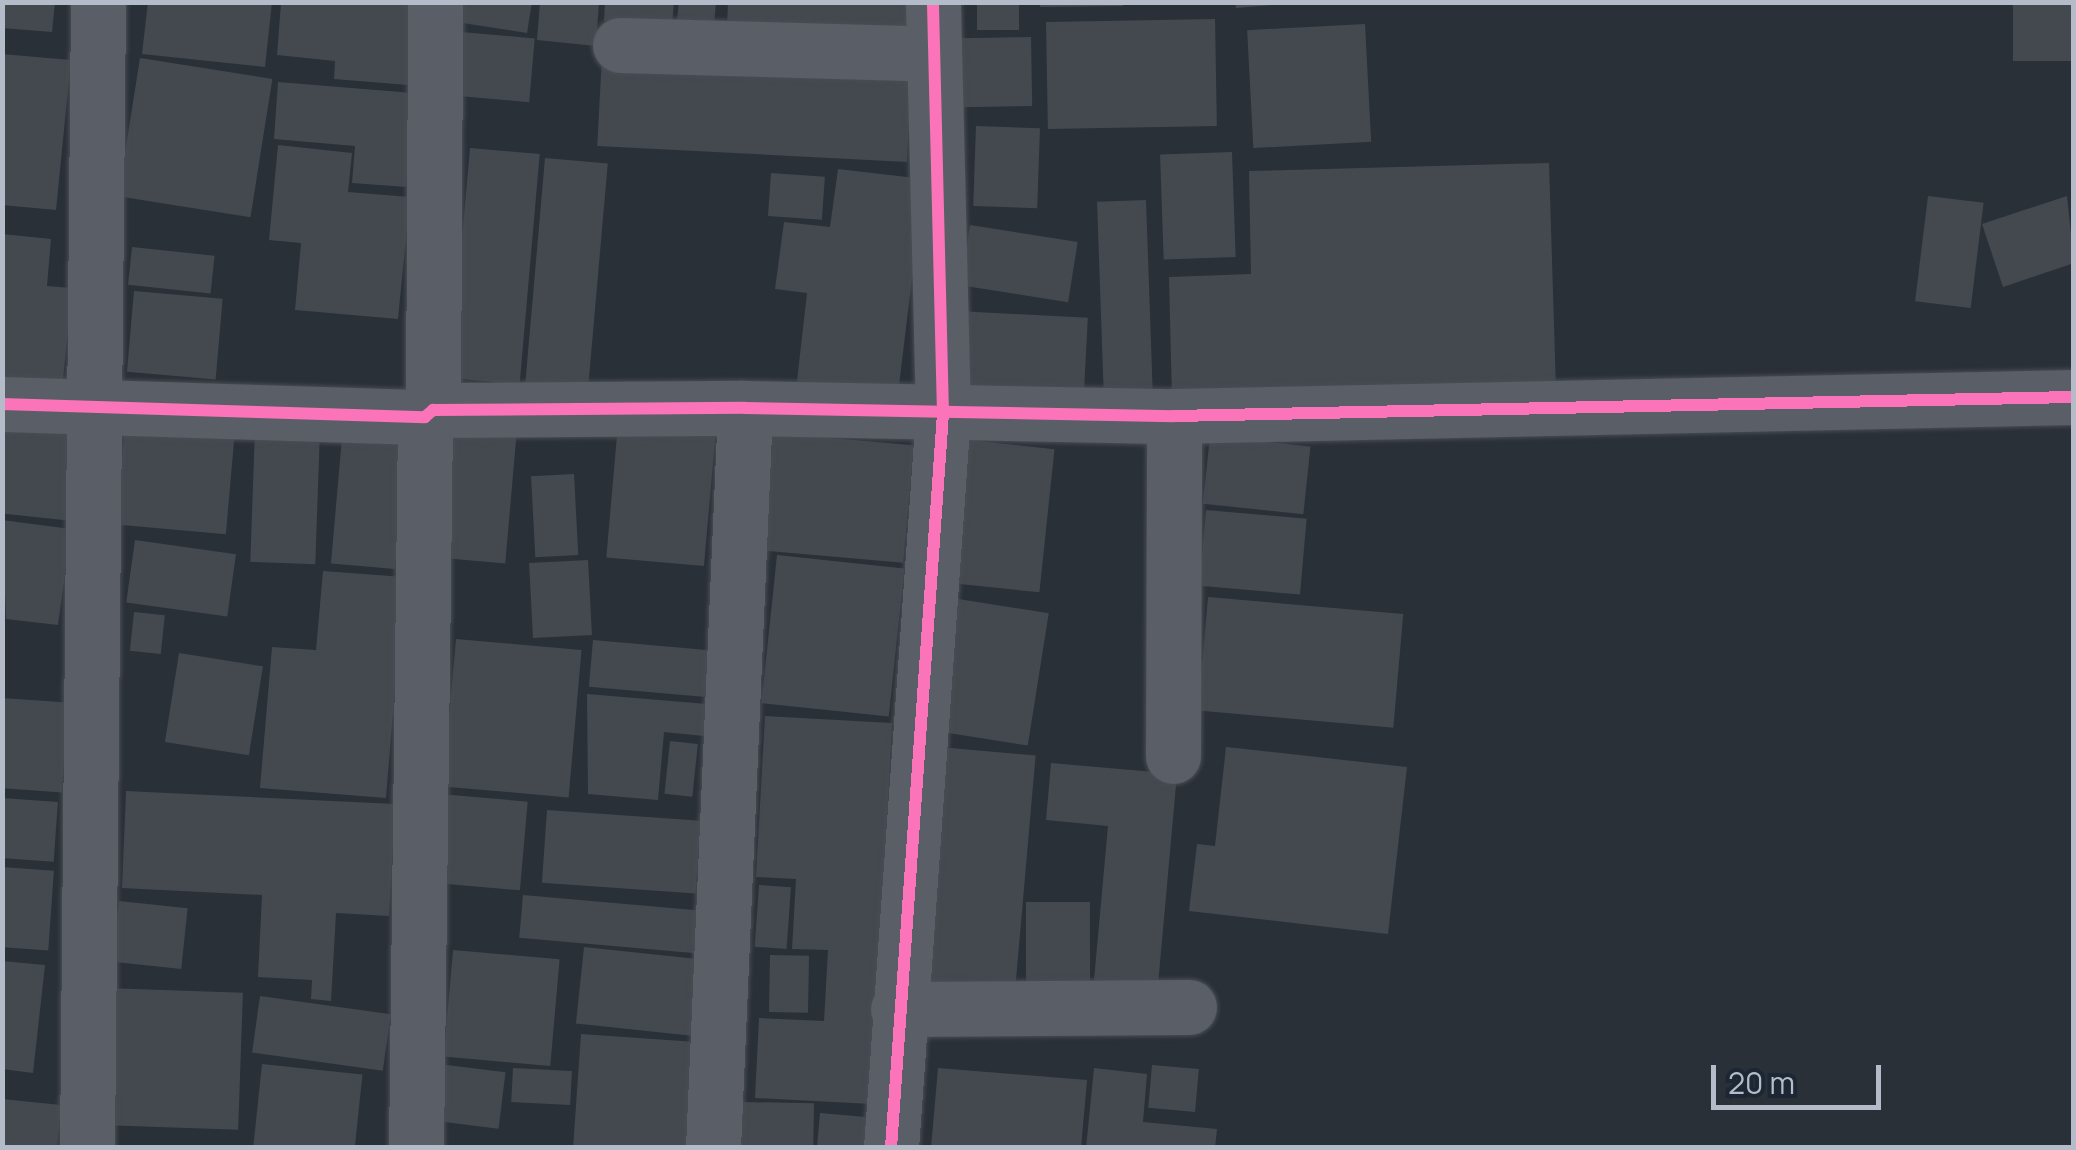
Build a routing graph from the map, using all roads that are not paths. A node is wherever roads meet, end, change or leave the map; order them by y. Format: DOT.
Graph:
graph roads {
  1 [pos="98,2"];
  2 [pos="435,2"];
  3 [pos="934,28"];
  4 [pos="620,45"];
  5 [pos="2074,398"];
  6 [pos="2,404"];
  7 [pos="98,407"];
  8 [pos="745,408"];
  9 [pos="429,414"];
  10 [pos="943,414"];
  11 [pos="1174,416"];
  12 [pos="1173,756"];
  13 [pos="1189,1006"];
  14 [pos="898,1009"];
  15 [pos="87,1148"];
  16 [pos="416,1148"];
  17 [pos="714,1148"];
  18 [pos="891,1148"];
  1 -- 7 [label="street"];
  2 -- 9 [label="street"];
  3 -- 4 [label="street"];
  3 -- 10 [label="street"];
  5 -- 11 [label="street"];
  6 -- 7 [label="street"];
  7 -- 9 [label="street"];
  7 -- 15 [label="street"];
  8 -- 9 [label="street"];
  8 -- 10 [label="street"];
  8 -- 17 [label="street"];
  9 -- 16 [label="street"];
  10 -- 11 [label="street"];
  10 -- 14 [label="street"];
  11 -- 12 [label="street"];
  13 -- 14 [label="street"];
  14 -- 18 [label="street"];
}
